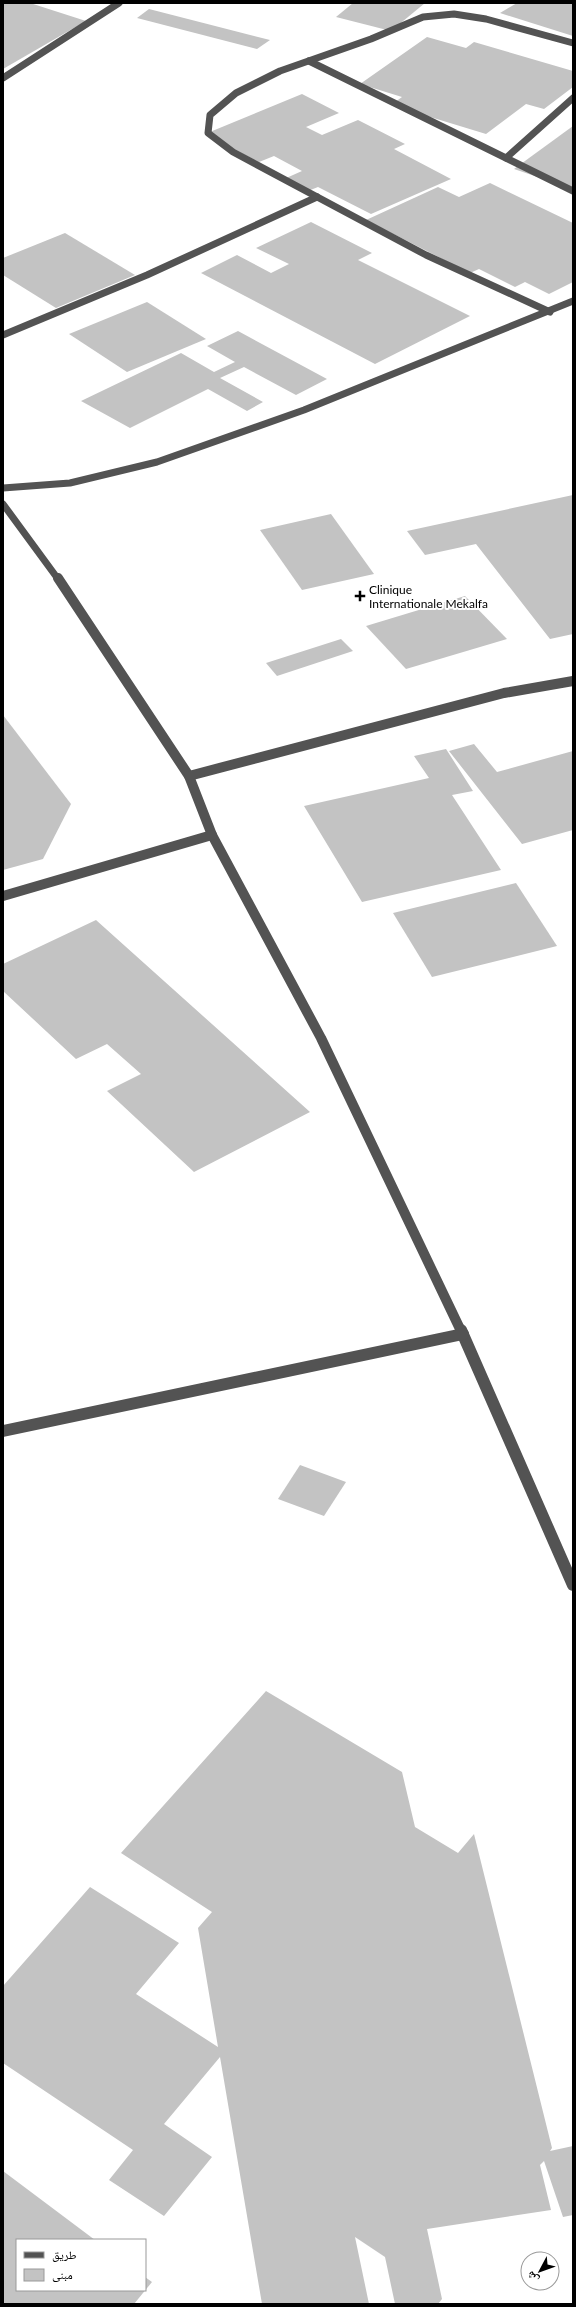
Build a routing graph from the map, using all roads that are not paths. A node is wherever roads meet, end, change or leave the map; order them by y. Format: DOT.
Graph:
graph roads {
  1 [pos="119,3"];
  2 [pos="573,43"];
  3 [pos="309,61"];
  4 [pos="3,78"];
  5 [pos="573,98"];
  6 [pos="506,158"];
  7 [pos="573,190"];
  8 [pos="317,197"];
  9 [pos="573,301"];
  10 [pos="550,312"];
  11 [pos="3,335"];
  12 [pos="3,488"];
  13 [pos="3,504"];
  14 [pos="573,681"];
  15 [pos="189,776"];
  16 [pos="212,835"];
  17 [pos="3,896"];
  18 [pos="463,1334"];
  19 [pos="3,1431"];
  20 [pos="573,1585"];
  1 -- 4 [label="street"];
  2 -- 3 [label="street"];
  3 -- 6 [label="street"];
  3 -- 8 [label="street"];
  5 -- 6 [label="street"];
  6 -- 7 [label="street"];
  8 -- 10 [label="street"];
  8 -- 11 [label="street"];
  9 -- 10 [label="street"];
  10 -- 12 [label="street"];
  13 -- 15 [label="street"];
  14 -- 15 [label="street"];
  15 -- 16 [label="street"];
  16 -- 17 [label="street"];
  16 -- 18 [label="street"];
  18 -- 19 [label="street"];
  18 -- 20 [label="street"];
}
